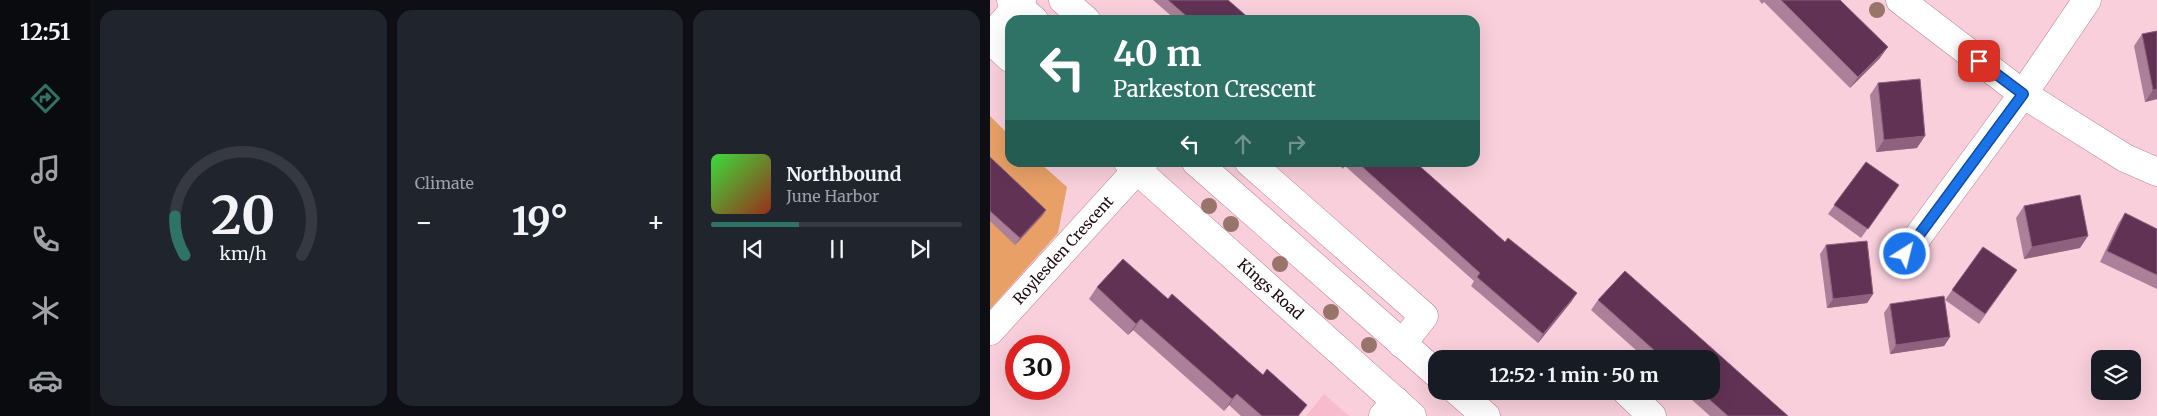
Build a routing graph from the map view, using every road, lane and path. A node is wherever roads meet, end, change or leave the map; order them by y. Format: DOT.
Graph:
graph roads {
  1 [pos="1063,0"];
  2 [pos="1900,0"];
  3 [pos="2087,0"];
  4 [pos="1080,15"];
  5 [pos="1005,23"];
  6 [pos="990,39"];
  7 [pos="1005,53"];
  8 [pos="2023,94"];
  9 [pos="1134,167"];
  10 [pos="1138,167"];
  11 [pos="1202,167"];
  12 [pos="1254,167"];
  13 [pos="2157,172"];
  14 [pos="1905,254"];
  15 [pos="990,331"];
  16 [pos="1402,344"];
  17 [pos="1428,366"];
  18 [pos="1467,400"];
  19 [pos="1635,400"];
  20 [pos="1397,411"];
  21 [pos="1486,416"];
  22 [pos="1652,416"];
  1 -- 4 [label="street"];
  2 -- 8 [label="street"];
  3 -- 8 [label="street"];
  5 -- 6 [label="street"];
  6 -- 7 [label="street"];
  8 -- 13 [label="street"];
  8 -- 14 [label="street"];
  9 -- 15 [label="street, Roylesden Crescent"];
  10 -- 20 [label="street, Kings Road"];
  11 -- 16 [label="street"];
  12 -- 16 [label="street"];
  16 -- 17 [label="street"];
  18 -- 21 [label="street"];
  19 -- 22 [label="street"];
}
